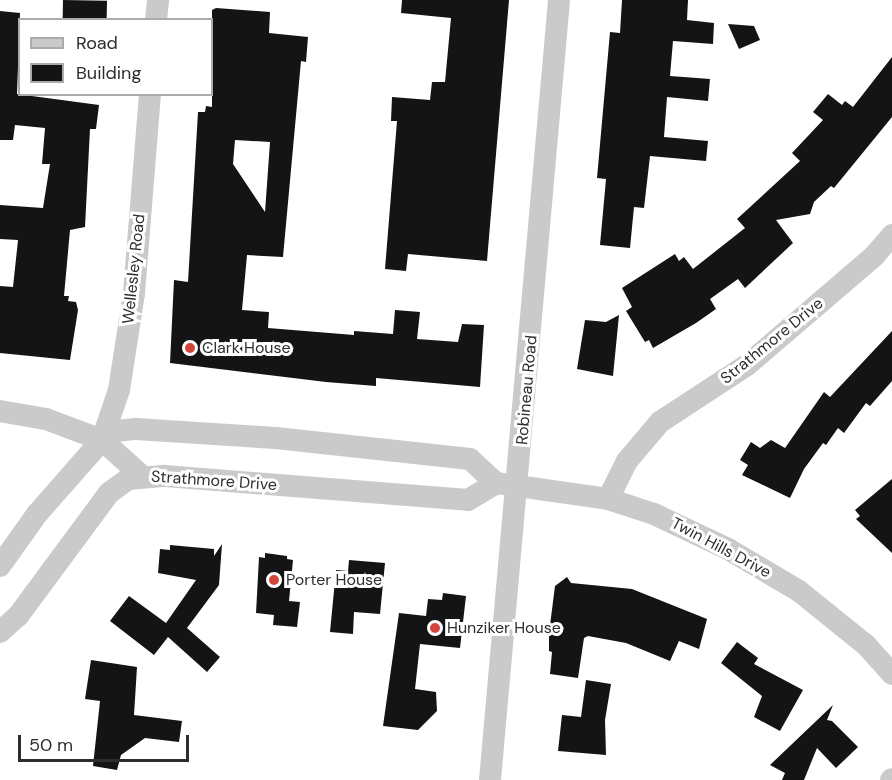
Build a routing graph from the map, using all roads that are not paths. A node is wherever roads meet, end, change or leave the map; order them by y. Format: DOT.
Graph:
graph roads {
  1 [pos="158,0"];
  2 [pos="560,0"];
  3 [pos="156,18"];
  4 [pos="150,96"];
  5 [pos="892,235"];
  6 [pos="0,411"];
  7 [pos="102,440"];
  8 [pos="142,476"];
  9 [pos="496,483"];
  10 [pos="519,486"];
  11 [pos="608,499"];
  12 [pos="0,566"];
  13 [pos="0,632"];
  14 [pos="892,674"];
  15 [pos="490,780"];
  1 -- 3 [label="street"];
  2 -- 10 [label="street, Robineau Road"];
  4 -- 7 [label="street, Wellesley Road"];
  5 -- 11 [label="street, Strathmore Drive"];
  6 -- 7 [label="street"];
  7 -- 8 [label="street"];
  7 -- 9 [label="street"];
  7 -- 12 [label="street"];
  8 -- 9 [label="street, Strathmore Drive"];
  8 -- 13 [label="street, Strathmore Drive"];
  9 -- 10 [label="street"];
  10 -- 11 [label="street, Twin Hills Drive"];
  10 -- 15 [label="street, Robineau Road"];
  11 -- 14 [label="street, Twin Hills Drive"];
}
